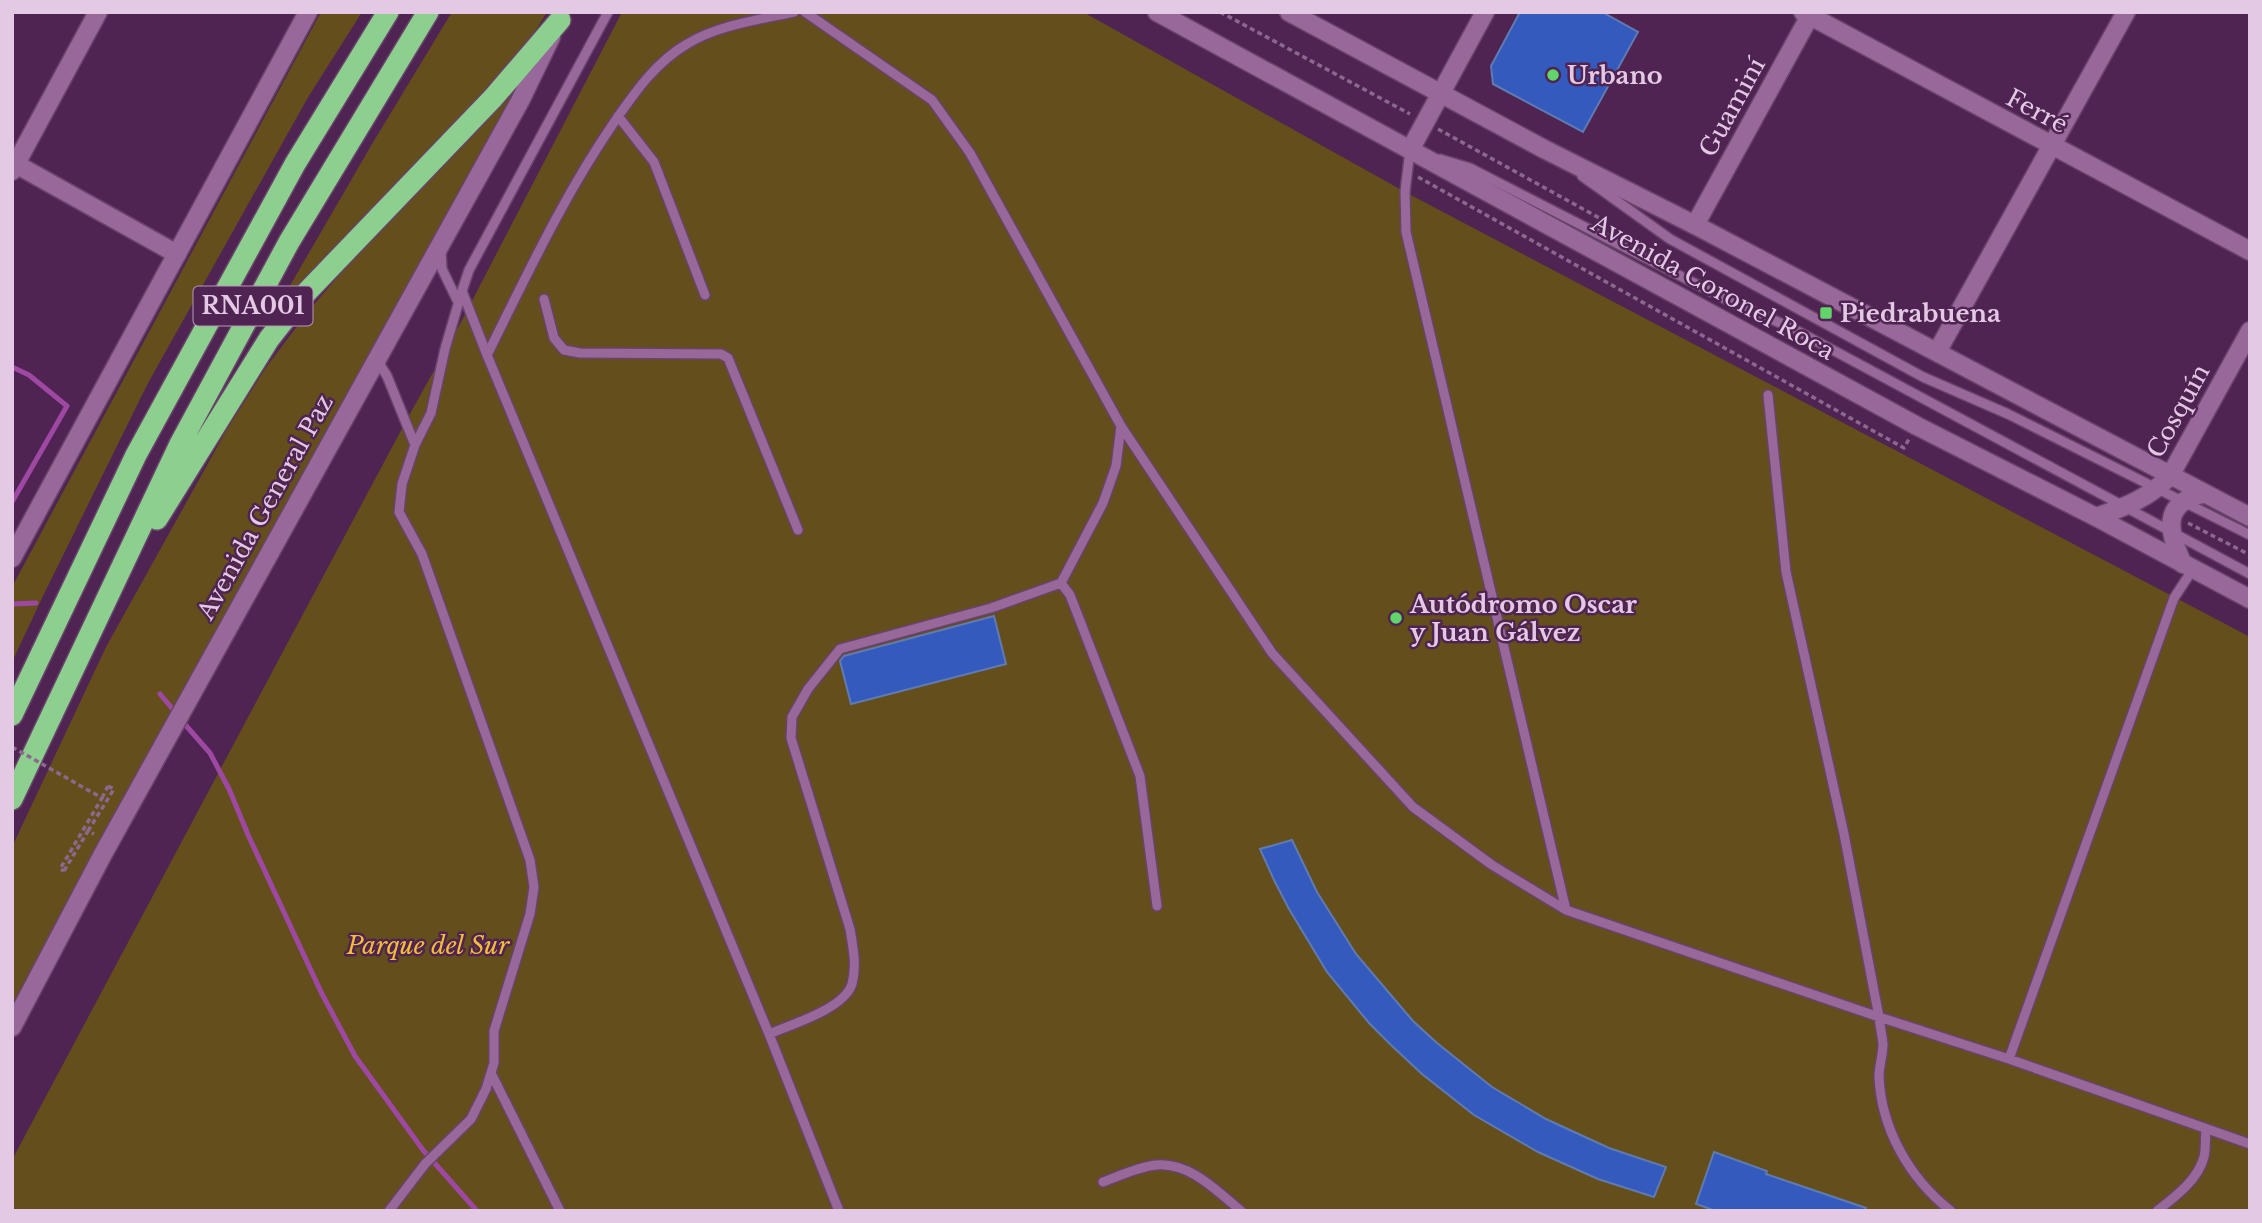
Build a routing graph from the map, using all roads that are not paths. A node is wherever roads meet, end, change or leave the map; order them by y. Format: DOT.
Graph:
graph roads {
  1 [pos="98,12"];
  2 [pos="308,12"];
  3 [pos="388,12"];
  4 [pos="428,12"];
  5 [pos="608,12"];
  6 [pos="794,12"];
  7 [pos="805,12"];
  8 [pos="1157,12"];
  9 [pos="1289,12"];
  10 [pos="1485,12"];
  11 [pos="2126,12"];
  12 [pos="1808,14"];
  13 [pos="562,16"];
  14 [pos="1440,92"];
  15 [pos="618,117"];
  16 [pos="2051,147"];
  17 [pos="1544,149"];
  18 [pos="1410,150"];
  19 [pos="13,166"];
  20 [pos="1695,225"];
  21 [pos="440,244"];
  22 [pos="2250,251"];
  23 [pos="177,254"];
  24 [pos="462,291"];
  25 [pos="705,295"];
  26 [pos="544,299"];
  27 [pos="458,302"];
  28 [pos="2250,331"];
  29 [pos="1937,352"];
  30 [pos="487,355"];
  31 [pos="376,359"];
  32 [pos="1768,394"];
  33 [pos="1121,426"];
  34 [pos="415,445"];
  35 [pos="2164,483"];
  36 [pos="2203,494"];
  37 [pos="2183,501"];
  38 [pos="2124,507"];
  39 [pos="2096,517"];
  40 [pos="2250,517"];
  41 [pos="798,530"];
  42 [pos="2172,534"];
  43 [pos="2250,536"];
  44 [pos="12,558"];
  45 [pos="2188,566"];
  46 [pos="2250,574"];
  47 [pos="1061,583"];
  48 [pos="2250,599"];
  49 [pos="100,610"];
  50 [pos="12,715"];
  51 [pos="12,799"];
  52 [pos="1157,906"];
  53 [pos="1566,910"];
  54 [pos="1879,1017"];
  55 [pos="12,1027"];
  56 [pos="769,1034"];
  57 [pos="2009,1059"];
  58 [pos="491,1073"];
  59 [pos="2206,1129"];
  60 [pos="2250,1144"];
  61 [pos="1102,1182"];
  62 [pos="389,1211"];
  63 [pos="560,1211"];
  64 [pos="839,1211"];
  65 [pos="1241,1211"];
  66 [pos="1951,1211"];
  67 [pos="2157,1211"];
  1 -- 19 [label="street"];
  2 -- 23 [label="street"];
  3 -- 50 [label="highway, RNA001"];
  4 -- 49 [label="highway, RNA001"];
  5 -- 24 [label="lane"];
  6 -- 15 [label="lane"];
  7 -- 33 [label="lane"];
  8 -- 18 [label="street, Avenida Coronel Roca"];
  9 -- 14 [label="street, Avenida Coronel Roca"];
  10 -- 14 [label="street"];
  11 -- 16 [label="street"];
  12 -- 16 [label="street, Ferré"];
  12 -- 20 [label="street, Guaminí"];
  13 -- 21 [label="street, Avenida General Paz"];
  13 -- 49 [label="highway"];
  14 -- 17 [label="street, Avenida Coronel Roca"];
  14 -- 18 [label="street"];
  15 -- 25 [label="lane"];
  15 -- 30 [label="lane"];
  16 -- 22 [label="street, Ferré"];
  16 -- 29 [label="street"];
  17 -- 20 [label="street, Avenida Coronel Roca"];
  17 -- 35 [label="lane"];
  18 -- 38 [label="lane"];
  18 -- 39 [label="street, Avenida Coronel Roca"];
  18 -- 53 [label="lane"];
  19 -- 23 [label="street"];
  20 -- 29 [label="street, Avenida Coronel Roca"];
  21 -- 27 [label="lane"];
  21 -- 31 [label="street, Avenida General Paz"];
  23 -- 44 [label="street"];
  24 -- 27 [label="lane"];
  24 -- 30 [label="lane"];
  26 -- 41 [label="lane"];
  27 -- 34 [label="lane"];
  28 -- 35 [label="street, Cosquín"];
  29 -- 35 [label="street, Avenida Coronel Roca"];
  30 -- 56 [label="lane"];
  31 -- 34 [label="lane"];
  31 -- 55 [label="street, Avenida General Paz"];
  32 -- 54 [label="lane"];
  33 -- 47 [label="lane"];
  33 -- 53 [label="lane"];
  34 -- 58 [label="lane"];
  35 -- 36 [label="street, Avenida Coronel Roca"];
  35 -- 37 [label="lane"];
  35 -- 38 [label="street, Cosquín"];
  36 -- 37 [label="street"];
  36 -- 40 [label="street, Avenida Coronel Roca"];
  37 -- 42 [label="street"];
  37 -- 43 [label="lane"];
  38 -- 39 [label="street, Cosquín"];
  38 -- 42 [label="lane"];
  39 -- 45 [label="street, Avenida Coronel Roca"];
  42 -- 45 [label="street"];
  42 -- 46 [label="lane"];
  45 -- 48 [label="street, Avenida Coronel Roca"];
  45 -- 57 [label="lane"];
  47 -- 52 [label="lane"];
  47 -- 56 [label="lane"];
  49 -- 51 [label="highway, RNA001"];
  53 -- 54 [label="lane"];
  54 -- 57 [label="lane"];
  54 -- 66 [label="lane"];
  56 -- 64 [label="lane"];
  57 -- 59 [label="lane"];
  58 -- 62 [label="lane"];
  58 -- 63 [label="lane"];
  59 -- 60 [label="lane"];
  59 -- 67 [label="lane"];
  61 -- 65 [label="lane"];
}
